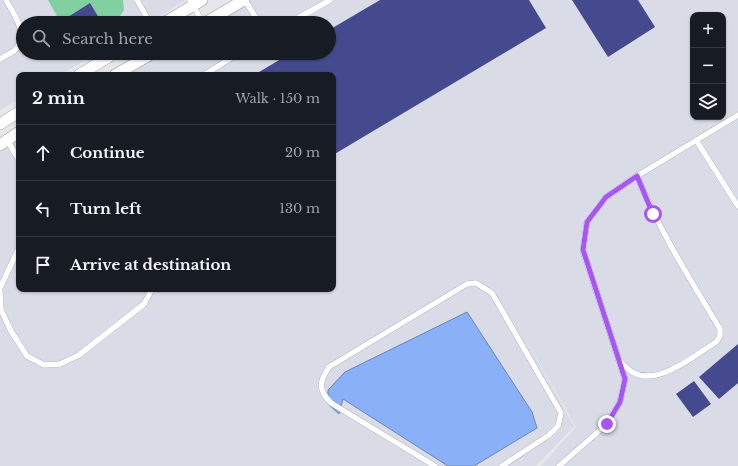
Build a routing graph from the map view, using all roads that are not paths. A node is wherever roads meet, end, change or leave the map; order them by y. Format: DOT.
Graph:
graph roads {
  1 [pos="6,0"];
  2 [pos="137,0"];
  3 [pos="245,0"];
  4 [pos="330,0"];
  5 [pos="195,2"];
  6 [pos="146,16"];
  7 [pos="174,16"];
  8 [pos="201,16"];
  9 [pos="216,16"];
  10 [pos="255,16"];
  11 [pos="301,16"];
  12 [pos="16,18"];
  13 [pos="16,48"];
  14 [pos="0,59"];
  15 [pos="104,60"];
  16 [pos="141,60"];
  17 [pos="228,60"];
  18 [pos="84,72"];
  19 [pos="120,72"];
  20 [pos="209,72"];
  21 [pos="16,114"];
  22 [pos="738,115"];
  23 [pos="0,124"];
  24 [pos="16,134"];
  25 [pos="696,140"];
  26 [pos="3,142"];
  27 [pos="16,157"];
  28 [pos="637,176"];
  29 [pos="738,206"];
  30 [pos="16,255"];
  31 [pos="0,288"];
  32 [pos="0,292"];
  33 [pos="150,292"];
  34 [pos="618,361"];
  35 [pos="435,466"];
  36 [pos="502,466"];
  37 [pos="559,466"];
  1 -- 12 [label="lane"];
  2 -- 6 [label="lane"];
  3 -- 9 [label="street"];
  3 -- 10 [label="lane"];
  4 -- 11 [label="lane"];
  5 -- 7 [label="street"];
  5 -- 8 [label="lane"];
  13 -- 14 [label="lane"];
  15 -- 18 [label="street"];
  16 -- 19 [label="street"];
  17 -- 20 [label="lane"];
  21 -- 23 [label="street"];
  22 -- 25 [label="lane"];
  24 -- 26 [label="street"];
  25 -- 28 [label="lane"];
  25 -- 29 [label="lane"];
  26 -- 27 [label="lane"];
  28 -- 34 [label="lane"];
  28 -- 34 [label="lane"];
  30 -- 31 [label="lane"];
  32 -- 33 [label="lane"];
  34 -- 37 [label="lane"];
  35 -- 36 [label="lane"];
}
